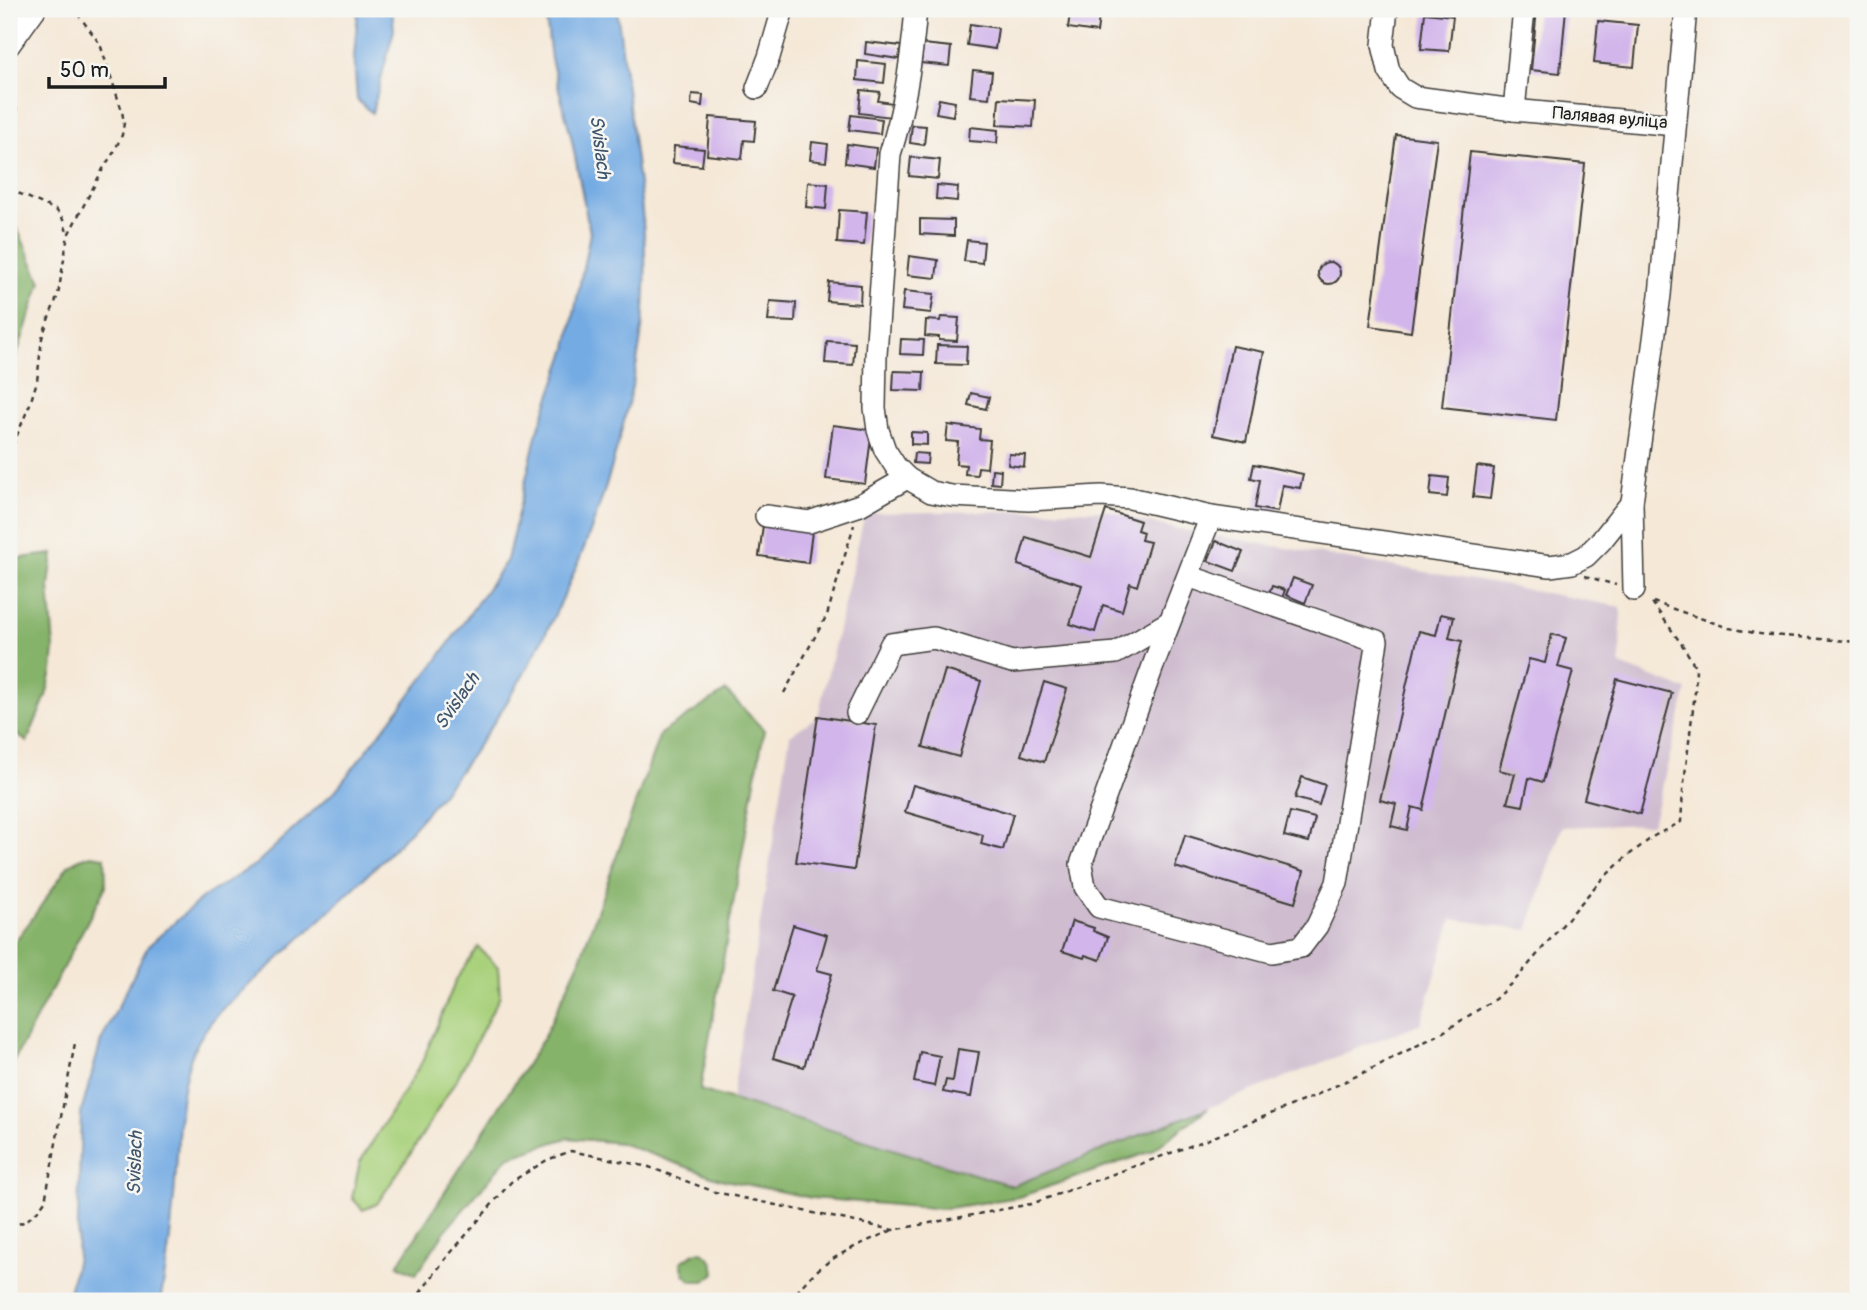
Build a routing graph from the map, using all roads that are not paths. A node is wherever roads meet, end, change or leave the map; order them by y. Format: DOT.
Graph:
graph roads {
  1 [pos="35,9"];
  2 [pos="783,9"];
  3 [pos="916,9"];
  4 [pos="1387,9"];
  5 [pos="1524,9"];
  6 [pos="1686,9"];
  7 [pos="9,45"];
  8 [pos="757,88"];
  9 [pos="1514,110"];
  10 [pos="1675,125"];
  11 [pos="907,478"];
  12 [pos="1632,502"];
  13 [pos="766,516"];
  14 [pos="1211,517"];
  15 [pos="1188,576"];
  16 [pos="1634,590"];
  17 [pos="1170,622"];
  18 [pos="857,713"];
  1 -- 7 [label="street"];
  2 -- 8 [label="street"];
  3 -- 11 [label="street"];
  4 -- 9 [label="street, Палявая вуліца"];
  5 -- 9 [label="street"];
  6 -- 10 [label="street, Палявая вуліца"];
  9 -- 10 [label="street, Палявая вуліца"];
  10 -- 12 [label="street"];
  11 -- 13 [label="street"];
  11 -- 14 [label="street"];
  12 -- 14 [label="street"];
  12 -- 16 [label="street"];
  14 -- 15 [label="street"];
  15 -- 17 [label="street"];
  15 -- 17 [label="street"];
  17 -- 18 [label="street"];
}
